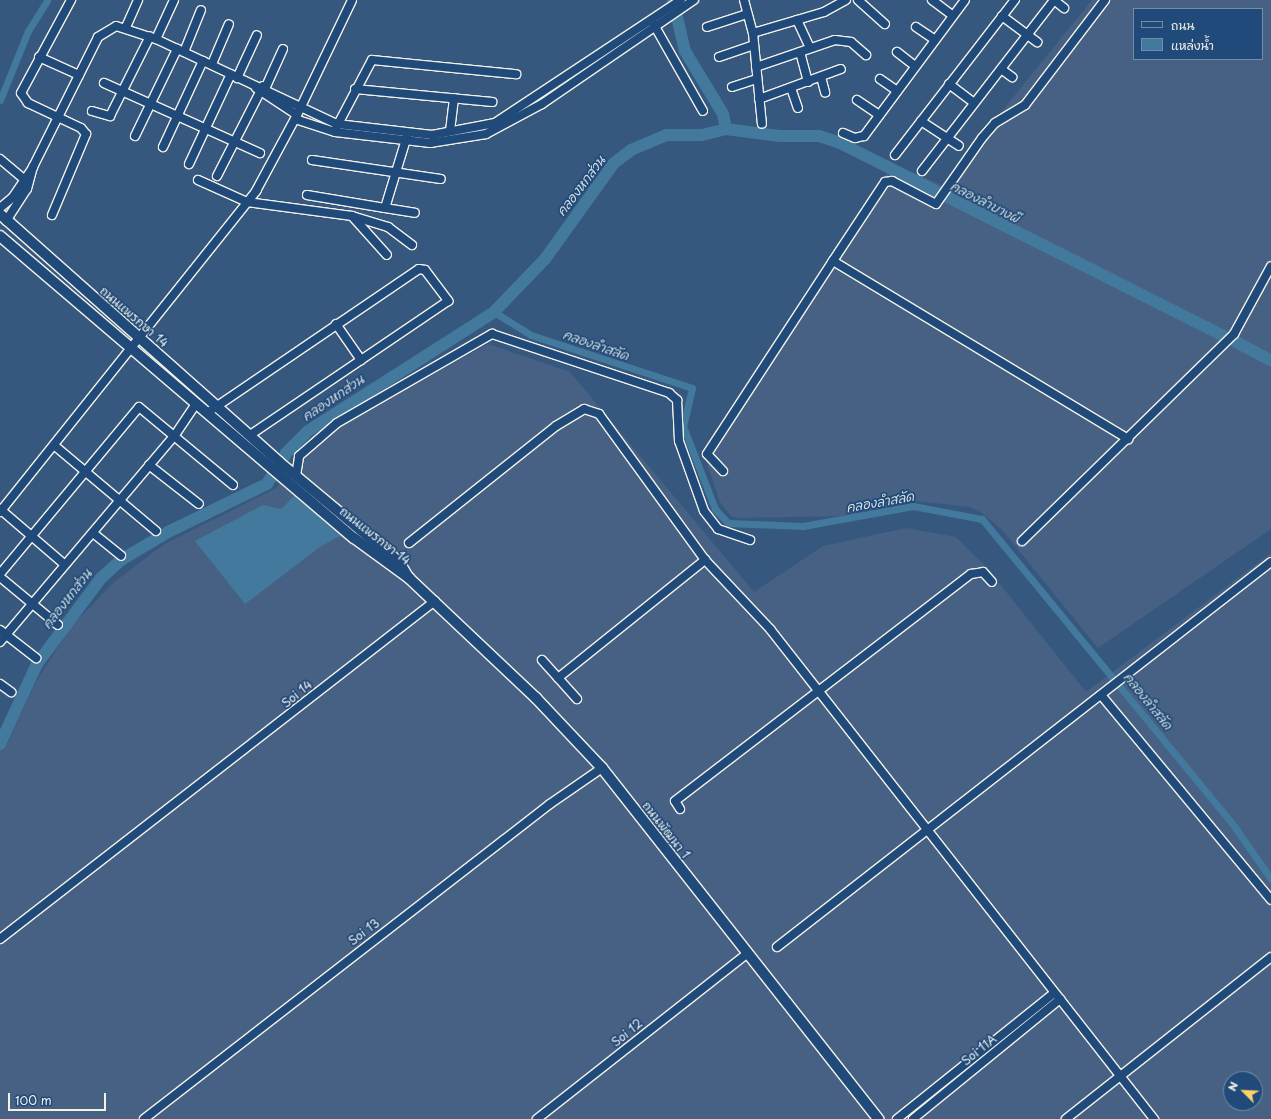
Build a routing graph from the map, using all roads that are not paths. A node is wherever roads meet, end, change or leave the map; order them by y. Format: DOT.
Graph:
graph roads {
  1 [pos="71,0"];
  2 [pos="138,0"];
  3 [pos="174,0"];
  4 [pos="352,0"];
  5 [pos="744,0"];
  6 [pos="846,0"];
  7 [pos="858,0"];
  8 [pos="932,0"];
  9 [pos="965,0"];
  10 [pos="1015,0"];
  11 [pos="1054,0"];
  12 [pos="1105,0"];
  13 [pos="688,1"];
  14 [pos="1064,8"];
  15 [pos="202,10"];
  16 [pos="748,14"];
  17 [pos="953,16"];
  18 [pos="1002,16"];
  19 [pos="797,20"];
  20 [pos="229,24"];
  21 [pos="654,24"];
  22 [pos="885,24"];
  23 [pos="126,27"];
  24 [pos="707,27"];
  25 [pos="916,27"];
  26 [pos="753,33"];
  27 [pos="257,35"];
  28 [pos="1027,35"];
  29 [pos="153,37"];
  30 [pos="935,40"];
  31 [pos="1037,42"];
  32 [pos="754,45"];
  33 [pos="810,48"];
  34 [pos="282,49"];
  35 [pos="180,50"];
  36 [pos="800,52"];
  37 [pos="897,52"];
  38 [pos="866,56"];
  39 [pos="39,57"];
  40 [pos="719,57"];
  41 [pos="203,60"];
  42 [pos="212,64"];
  43 [pos="915,66"];
  44 [pos="756,68"];
  45 [pos="841,69"];
  46 [pos="1001,69"];
  47 [pos="516,74"];
  48 [pos="79,75"];
  49 [pos="234,76"];
  50 [pos="821,77"];
  51 [pos="1012,78"];
  52 [pos="757,79"];
  53 [pos="880,79"];
  54 [pos="808,82"];
  55 [pos="104,83"];
  56 [pos="949,84"];
  57 [pos="732,87"];
  58 [pos="791,88"];
  59 [pos="355,89"];
  60 [pos="263,90"];
  61 [pos="123,91"];
  62 [pos="897,91"];
  63 [pos="825,92"];
  64 [pos="454,98"];
  65 [pos="759,99"];
  66 [pos="857,100"];
  67 [pos="492,102"];
  68 [pos="974,103"];
  69 [pos="151,104"];
  70 [pos="302,106"];
  71 [pos="798,108"];
  72 [pos="92,111"];
  73 [pos="703,111"];
  74 [pos="522,112"];
  75 [pos="879,115"];
  76 [pos="177,116"];
  77 [pos="296,117"];
  78 [pos="57,118"];
  79 [pos="921,121"];
  80 [pos="337,124"];
  81 [pos="762,124"];
  82 [pos="206,129"];
  83 [pos="450,131"];
  84 [pos="335,132"];
  85 [pos="843,133"];
  86 [pos="135,136"];
  87 [pos="407,137"];
  88 [pos="948,138"];
  89 [pos="234,142"];
  90 [pos="959,146"];
  91 [pos="163,147"];
  92 [pos="260,153"];
  93 [pos="895,155"];
  94 [pos="0,159"];
  95 [pos="312,160"];
  96 [pos="189,164"];
  97 [pos="922,171"];
  98 [pos="396,173"];
  99 [pos="217,176"];
  100 [pos="440,179"];
  101 [pos="198,180"];
  102 [pos="26,182"];
  103 [pos="307,195"];
  104 [pos="247,202"];
  105 [pos="0,208"];
  106 [pos="385,208"];
  107 [pos="414,213"];
  108 [pos="52,215"];
  109 [pos="352,216"];
  110 [pos="3,218"];
  111 [pos="17,231"];
  112 [pos="4,240"];
  113 [pos="412,245"];
  114 [pos="388,255"];
  115 [pos="833,261"];
  116 [pos="1271,266"];
  117 [pos="336,324"];
  118 [pos="140,339"];
  119 [pos="132,349"];
  120 [pos="361,360"];
  121 [pos="196,404"];
  122 [pos="215,405"];
  123 [pos="207,413"];
  124 [pos="175,435"];
  125 [pos="250,435"];
  126 [pos="1128,439"];
  127 [pos="54,446"];
  128 [pos="149,465"];
  129 [pos="723,471"];
  130 [pos="86,472"];
  131 [pos="292,476"];
  132 [pos="234,485"];
  133 [pos="121,500"];
  134 [pos="199,504"];
  135 [pos="1,510"];
  136 [pos="156,531"];
  137 [pos="93,533"];
  138 [pos="32,537"];
  139 [pos="750,540"];
  140 [pos="1022,541"];
  141 [pos="409,543"];
  142 [pos="121,556"];
  143 [pos="705,560"];
  144 [pos="1271,562"];
  145 [pos="64,564"];
  146 [pos="0,576"];
  147 [pos="409,578"];
  148 [pos="992,582"];
  149 [pos="435,601"];
  150 [pos="32,603"];
  151 [pos="58,625"];
  152 [pos="3,632"];
  153 [pos="0,642"];
  154 [pos="36,658"];
  155 [pos="542,660"];
  156 [pos="558,678"];
  157 [pos="0,684"];
  158 [pos="817,690"];
  159 [pos="11,692"];
  160 [pos="1101,695"];
  161 [pos="577,699"];
  162 [pos="602,768"];
  163 [pos="680,809"];
  164 [pos="924,829"];
  165 [pos="1271,900"];
  166 [pos="0,939"];
  167 [pos="777,946"];
  168 [pos="747,954"];
  169 [pos="1271,957"];
  170 [pos="1053,994"];
  171 [pos="1060,1000"];
  172 [pos="1009,1029"];
  173 [pos="1014,1036"];
  174 [pos="974,1057"];
  175 [pos="980,1064"];
  176 [pos="1121,1074"];
  177 [pos="144,1119"];
  178 [pos="537,1119"];
  179 [pos="878,1119"];
  180 [pos="897,1119"];
  181 [pos="913,1119"];
  182 [pos="1066,1119"];
  183 [pos="1154,1119"];
  1 -- 39 [label="street"];
  2 -- 23 [label="street"];
  3 -- 29 [label="street"];
  4 -- 70 [label="street"];
  5 -- 16 [label="street"];
  6 -- 19 [label="street"];
  7 -- 22 [label="street"];
  8 -- 17 [label="street"];
  9 -- 17 [label="street"];
  10 -- 18 [label="street"];
  11 -- 14 [label="street"];
  11 -- 28 [label="street"];
  12 -- 115 [label="street"];
  13 -- 21 [label="street"];
  15 -- 35 [label="street"];
  16 -- 24 [label="street"];
  16 -- 26 [label="street"];
  17 -- 30 [label="street"];
  18 -- 28 [label="street"];
  18 -- 56 [label="street"];
  19 -- 26 [label="street"];
  19 -- 33 [label="street"];
  20 -- 42 [label="street"];
  21 -- 73 [label="street"];
  21 -- 74 [label="street"];
  23 -- 29 [label="street"];
  23 -- 48 [label="street"];
  25 -- 30 [label="street"];
  26 -- 32 [label="street"];
  27 -- 49 [label="street"];
  28 -- 31 [label="street"];
  28 -- 46 [label="street"];
  29 -- 35 [label="street"];
  29 -- 61 [label="street"];
  30 -- 43 [label="street"];
  32 -- 40 [label="street"];
  32 -- 44 [label="street"];
  33 -- 36 [label="street"];
  33 -- 38 [label="street"];
  34 -- 60 [label="street"];
  35 -- 41 [label="street"];
  35 -- 69 [label="street"];
  36 -- 44 [label="street"];
  36 -- 54 [label="street"];
  37 -- 43 [label="street"];
  39 -- 48 [label="street"];
  39 -- 78 [label="street"];
  41 -- 42 [label="street"];
  41 -- 76 [label="street"];
  42 -- 49 [label="street"];
  43 -- 62 [label="street"];
  44 -- 52 [label="street"];
  45 -- 50 [label="street"];
  46 -- 51 [label="street"];
  46 -- 68 [label="street"];
  47 -- 59 [label="street"];
  48 -- 78 [label="street"];
  49 -- 60 [label="street"];
  49 -- 82 [label="street"];
  50 -- 54 [label="street"];
  50 -- 63 [label="street"];
  52 -- 57 [label="street"];
  52 -- 65 [label="street"];
  53 -- 62 [label="street"];
  54 -- 58 [label="street"];
  55 -- 61 [label="street"];
  56 -- 68 [label="street"];
  56 -- 79 [label="street"];
  58 -- 65 [label="street"];
  58 -- 71 [label="street"];
  59 -- 64 [label="street"];
  59 -- 80 [label="street"];
  60 -- 70 [label="street"];
  60 -- 77 [label="street"];
  60 -- 89 [label="street"];
  61 -- 69 [label="street"];
  61 -- 72 [label="street"];
  62 -- 75 [label="street"];
  64 -- 67 [label="street"];
  64 -- 83 [label="street"];
  65 -- 81 [label="street"];
  66 -- 75 [label="street"];
  68 -- 88 [label="street"];
  69 -- 76 [label="street"];
  69 -- 86 [label="street"];
  70 -- 77 [label="street"];
  70 -- 80 [label="street"];
  74 -- 83 [label="street"];
  74 -- 87 [label="street"];
  75 -- 85 [label="street"];
  76 -- 82 [label="street"];
  76 -- 91 [label="street"];
  77 -- 84 [label="street"];
  77 -- 104 [label="street"];
  78 -- 102 [label="street"];
  78 -- 108 [label="street"];
  79 -- 88 [label="street"];
  79 -- 93 [label="street"];
  80 -- 84 [label="street"];
  80 -- 87 [label="street"];
  82 -- 89 [label="street"];
  82 -- 96 [label="street"];
  83 -- 87 [label="street"];
  84 -- 87 [label="street"];
  87 -- 98 [label="street"];
  88 -- 90 [label="street"];
  88 -- 97 [label="street"];
  89 -- 92 [label="street"];
  89 -- 99 [label="street"];
  94 -- 102 [label="street"];
  95 -- 98 [label="street"];
  98 -- 100 [label="street"];
  98 -- 106 [label="street"];
  101 -- 104 [label="street"];
  102 -- 105 [label="street"];
  102 -- 110 [label="street"];
  103 -- 106 [label="street"];
  104 -- 109 [label="street"];
  104 -- 118 [label="street"];
  106 -- 107 [label="street"];
  109 -- 113 [label="street"];
  109 -- 114 [label="street"];
  110 -- 111 [label="main road, ถนนแพรกษา 14"];
  111 -- 112 [label="main road"];
  111 -- 118 [label="main road, ถนนแพรกษา 14"];
  112 -- 119 [label="main road, ถนนแพรกษา 14"];
  115 -- 126 [label="street"];
  115 -- 129 [label="street"];
  116 -- 126 [label="street"];
  117 -- 120 [label="street"];
  117 -- 120 [label="street"];
  117 -- 122 [label="street"];
  118 -- 119 [label="street"];
  118 -- 122 [label="main road, ถนนแพรกษา 14"];
  119 -- 121 [label="main road, ถนนแพรกษา 14"];
  119 -- 127 [label="street"];
  120 -- 125 [label="street"];
  121 -- 123 [label="main road, ถนนแพรกษา 14"];
  121 -- 124 [label="street"];
  122 -- 123 [label="street"];
  122 -- 125 [label="main road, ถนนแพรกษา 14"];
  123 -- 131 [label="main road, ถนนแพรกษา 14"];
  124 -- 128 [label="street"];
  124 -- 130 [label="street"];
  124 -- 132 [label="street"];
  125 -- 131 [label="main road, ถนนแพรกษา 14"];
  126 -- 140 [label="street"];
  127 -- 130 [label="street"];
  127 -- 135 [label="street"];
  128 -- 133 [label="street"];
  128 -- 134 [label="street"];
  130 -- 133 [label="street"];
  130 -- 138 [label="street"];
  131 -- 139 [label="street"];
  131 -- 147 [label="main road, ถนนแพรกษา 14"];
  133 -- 136 [label="street"];
  133 -- 137 [label="street"];
  135 -- 138 [label="street"];
  137 -- 142 [label="street"];
  137 -- 145 [label="street"];
  138 -- 145 [label="street"];
  138 -- 146 [label="street"];
  141 -- 143 [label="street"];
  143 -- 156 [label="street"];
  143 -- 158 [label="street"];
  144 -- 160 [label="street"];
  145 -- 150 [label="street"];
  146 -- 150 [label="street"];
  147 -- 149 [label="main road, ถนนพัฒนา 1"];
  148 -- 158 [label="street"];
  149 -- 162 [label="main road, ถนนพัฒนา 1"];
  149 -- 166 [label="street, Soi 14"];
  150 -- 151 [label="street"];
  150 -- 152 [label="street"];
  152 -- 153 [label="street"];
  152 -- 154 [label="street"];
  155 -- 156 [label="street"];
  156 -- 161 [label="street"];
  157 -- 159 [label="street"];
  158 -- 163 [label="street"];
  158 -- 164 [label="street"];
  160 -- 164 [label="street"];
  160 -- 165 [label="street"];
  162 -- 168 [label="main road, ถนนพัฒนา 1"];
  162 -- 177 [label="street, Soi 13"];
  164 -- 167 [label="street"];
  164 -- 170 [label="street"];
  168 -- 178 [label="street, Soi 12"];
  168 -- 179 [label="main road, ถนนพัฒนา 1"];
  169 -- 176 [label="street"];
  170 -- 171 [label="street"];
  170 -- 172 [label="street"];
  171 -- 173 [label="street, Soi 11A"];
  171 -- 176 [label="street"];
  172 -- 173 [label="street"];
  172 -- 174 [label="street"];
  173 -- 175 [label="street, Soi 11A"];
  174 -- 175 [label="street"];
  174 -- 180 [label="street"];
  175 -- 181 [label="street, Soi 11A"];
  176 -- 182 [label="street"];
  176 -- 183 [label="street"];
}
